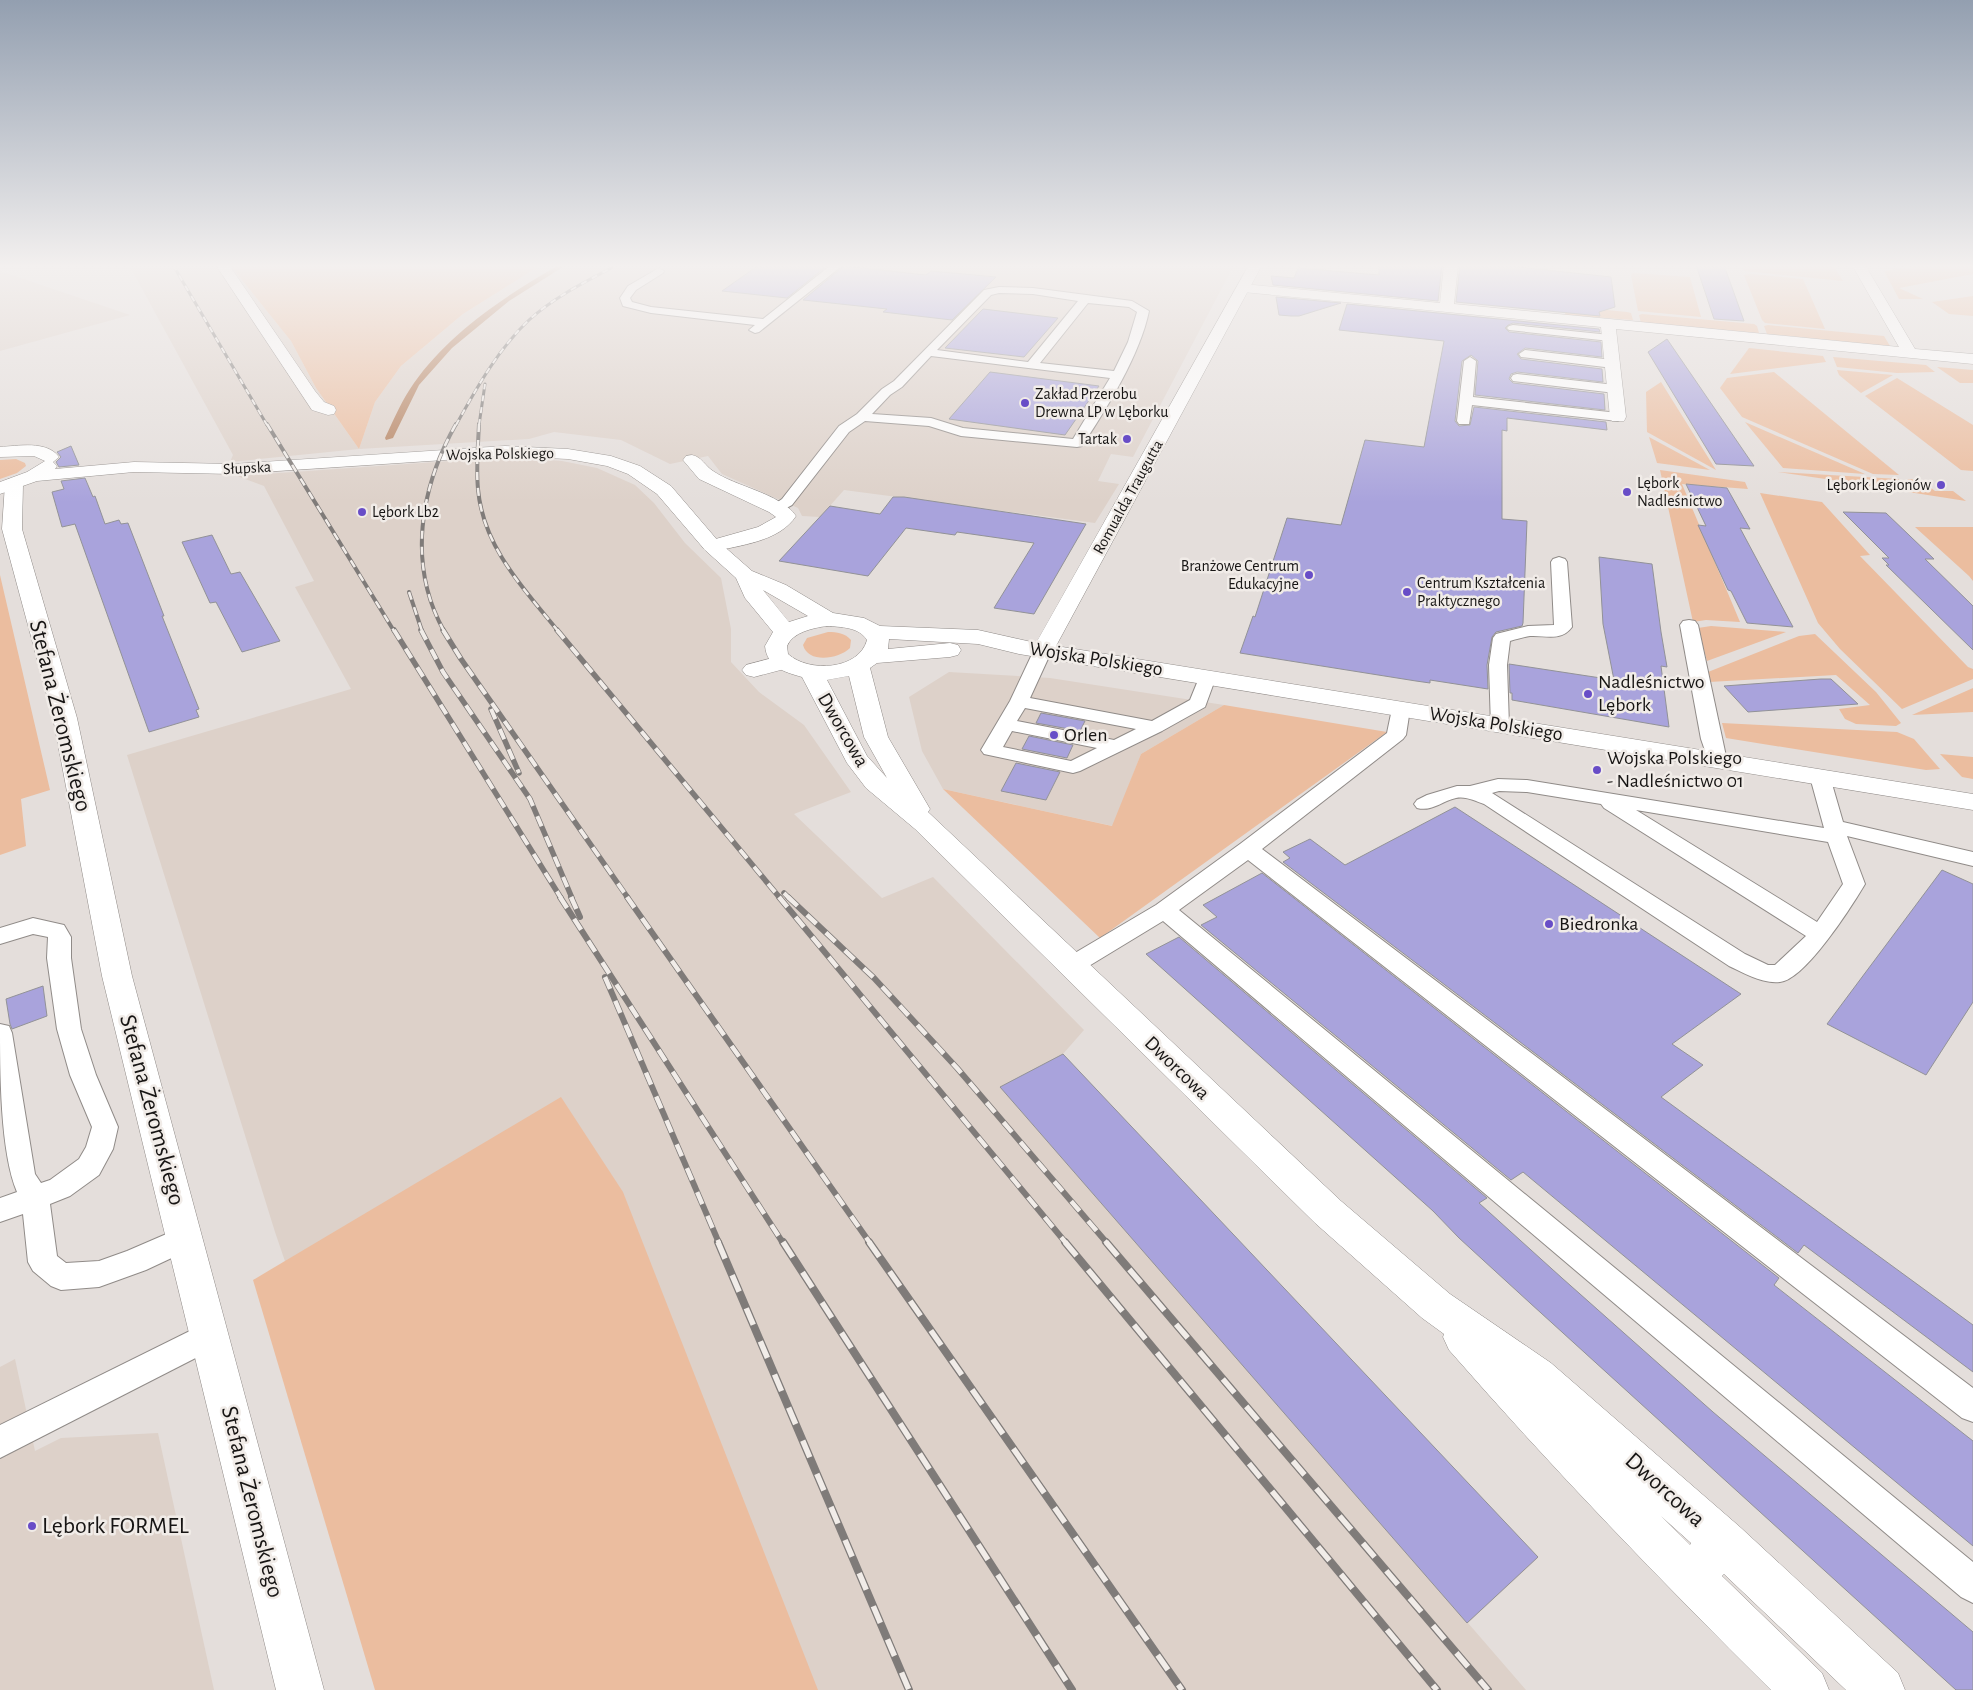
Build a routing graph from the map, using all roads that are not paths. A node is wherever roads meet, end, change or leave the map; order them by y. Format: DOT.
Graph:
graph roads {
  1 [pos="275,344"];
  2 [pos="937,344"];
  3 [pos="1049,344"];
  4 [pos="1132,344"];
  5 [pos="1212,344"];
  6 [pos="1611,344"];
  7 [pos="1785,344"];
  8 [pos="1905,344"];
  9 [pos="929,352"];
  10 [pos="1910,353"];
  11 [pos="1525,354"];
  12 [pos="1973,359"];
  13 [pos="1470,360"];
  14 [pos="1613,364"];
  15 [pos="1031,366"];
  16 [pos="1117,375"];
  17 [pos="1517,378"];
  18 [pos="1615,389"];
  19 [pos="1466,400"];
  20 [pos="328,410"];
  21 [pos="862,417"];
  22 [pos="1618,417"];
  23 [pos="1464,421"];
  24 [pos="0,452"];
  25 [pos="50,457"];
  26 [pos="360,460"];
  27 [pos="692,460"];
  28 [pos="134,467"];
  29 [pos="34,476"];
  30 [pos="7,486"];
  31 [pos="776,508"];
  32 [pos="6,524"];
  33 [pos="712,546"];
  34 [pos="1559,562"];
  35 [pos="745,575"];
  36 [pos="827,619"];
  37 [pos="1689,625"];
  38 [pos="785,632"];
  39 [pos="874,632"];
  40 [pos="1019,647"];
  41 [pos="1043,650"];
  42 [pos="784,662"];
  43 [pos="865,662"];
  44 [pos="754,670"];
  45 [pos="811,672"];
  46 [pos="1207,677"];
  47 [pos="1019,701"];
  48 [pos="1401,709"];
  49 [pos="1006,724"];
  50 [pos="1500,726"];
  51 [pos="1155,727"];
  52 [pos="1116,746"];
  53 [pos="1717,761"];
  54 [pos="1820,777"];
  55 [pos="1473,792"];
  56 [pos="1602,798"];
  57 [pos="1973,802"];
  58 [pos="1424,804"];
  59 [pos="925,824"];
  60 [pos="1835,832"];
  61 [pos="1248,849"];
  62 [pos="1973,859"];
  63 [pos="1164,910"];
  64 [pos="1820,934"];
  65 [pos="0,936"];
  66 [pos="1071,966"];
  67 [pos="0,1033"];
  68 [pos="35,1198"];
  69 [pos="0,1210"];
  70 [pos="185,1238"];
  71 [pos="1436,1306"];
  72 [pos="210,1335"];
  73 [pos="1973,1407"];
  74 [pos="0,1442"];
  75 [pos="1724,1543"];
  76 [pos="1689,1577"];
  77 [pos="1973,1586"];
  78 [pos="300,1690"];
  79 [pos="1805,1690"];
  80 [pos="1881,1690"];
  1 -- 20 [label="street"];
  2 -- 9 [label="lane"];
  3 -- 15 [label="lane"];
  4 -- 16 [label="lane"];
  5 -- 41 [label="street, Romualda Traugutta"];
  6 -- 14 [label="street"];
  7 -- 10 [label="street"];
  8 -- 10 [label="street"];
  9 -- 15 [label="lane"];
  9 -- 21 [label="lane"];
  10 -- 12 [label="street"];
  11 -- 14 [label="lane"];
  13 -- 19 [label="lane"];
  14 -- 18 [label="street"];
  15 -- 16 [label="lane"];
  16 -- 21 [label="lane"];
  17 -- 18 [label="lane"];
  18 -- 22 [label="street"];
  19 -- 22 [label="lane"];
  19 -- 23 [label="lane"];
  21 -- 31 [label="lane"];
  24 -- 25 [label="street, Słupska"];
  25 -- 28 [label="street, Słupska"];
  25 -- 29 [label="street"];
  26 -- 28 [label="street, Słupska"];
  26 -- 33 [label="street, Wojska Polskiego"];
  27 -- 31 [label="street"];
  28 -- 29 [label="street, Słupska"];
  29 -- 30 [label="street"];
  30 -- 32 [label="street, Stefana Żeromskiego"];
  31 -- 33 [label="street"];
  32 -- 70 [label="street, Stefana Żeromskiego"];
  33 -- 35 [label="street, Wojska Polskiego"];
  34 -- 50 [label="lane"];
  35 -- 36 [label="street, Wojska Polskiego"];
  35 -- 38 [label="street, Wojska Polskiego"];
  36 -- 38 [label="street"];
  36 -- 39 [label="street"];
  37 -- 53 [label="lane"];
  38 -- 42 [label="street"];
  39 -- 40 [label="street, Wojska Polskiego"];
  39 -- 43 [label="street"];
  40 -- 41 [label="street, Wojska Polskiego"];
  40 -- 43 [label="street, Wojska Polskiego"];
  41 -- 46 [label="street, Wojska Polskiego"];
  41 -- 47 [label="lane"];
  42 -- 44 [label="street"];
  42 -- 45 [label="street"];
  43 -- 45 [label="street, Wojska Polskiego"];
  43 -- 59 [label="street, Dworcowa"];
  45 -- 59 [label="street, Dworcowa"];
  46 -- 48 [label="street, Wojska Polskiego"];
  46 -- 51 [label="lane"];
  47 -- 49 [label="lane"];
  47 -- 51 [label="lane"];
  48 -- 50 [label="street, Wojska Polskiego"];
  48 -- 61 [label="lane"];
  49 -- 52 [label="lane"];
  49 -- 52 [label="lane"];
  50 -- 53 [label="street, Wojska Polskiego"];
  51 -- 52 [label="lane"];
  53 -- 54 [label="street, Wojska Polskiego"];
  54 -- 57 [label="street, Wojska Polskiego"];
  54 -- 60 [label="lane"];
  55 -- 56 [label="lane"];
  55 -- 58 [label="lane"];
  55 -- 64 [label="lane"];
  56 -- 60 [label="lane"];
  56 -- 64 [label="lane"];
  59 -- 66 [label="street, Dworcowa"];
  60 -- 62 [label="lane"];
  60 -- 64 [label="lane"];
  61 -- 63 [label="lane"];
  61 -- 73 [label="lane"];
  63 -- 66 [label="lane"];
  63 -- 77 [label="lane"];
  65 -- 68 [label="lane"];
  66 -- 71 [label="street, Dworcowa"];
  67 -- 68 [label="lane"];
  68 -- 69 [label="lane"];
  68 -- 70 [label="lane"];
  70 -- 72 [label="street, Stefana Żeromskiego"];
  71 -- 75 [label="street, Dworcowa"];
  71 -- 76 [label="street, Dworcowa"];
  72 -- 74 [label="lane"];
  72 -- 78 [label="street, Stefana Żeromskiego"];
  75 -- 76 [label="street"];
  75 -- 80 [label="street, Dworcowa"];
  76 -- 79 [label="street, Dworcowa"];
}
